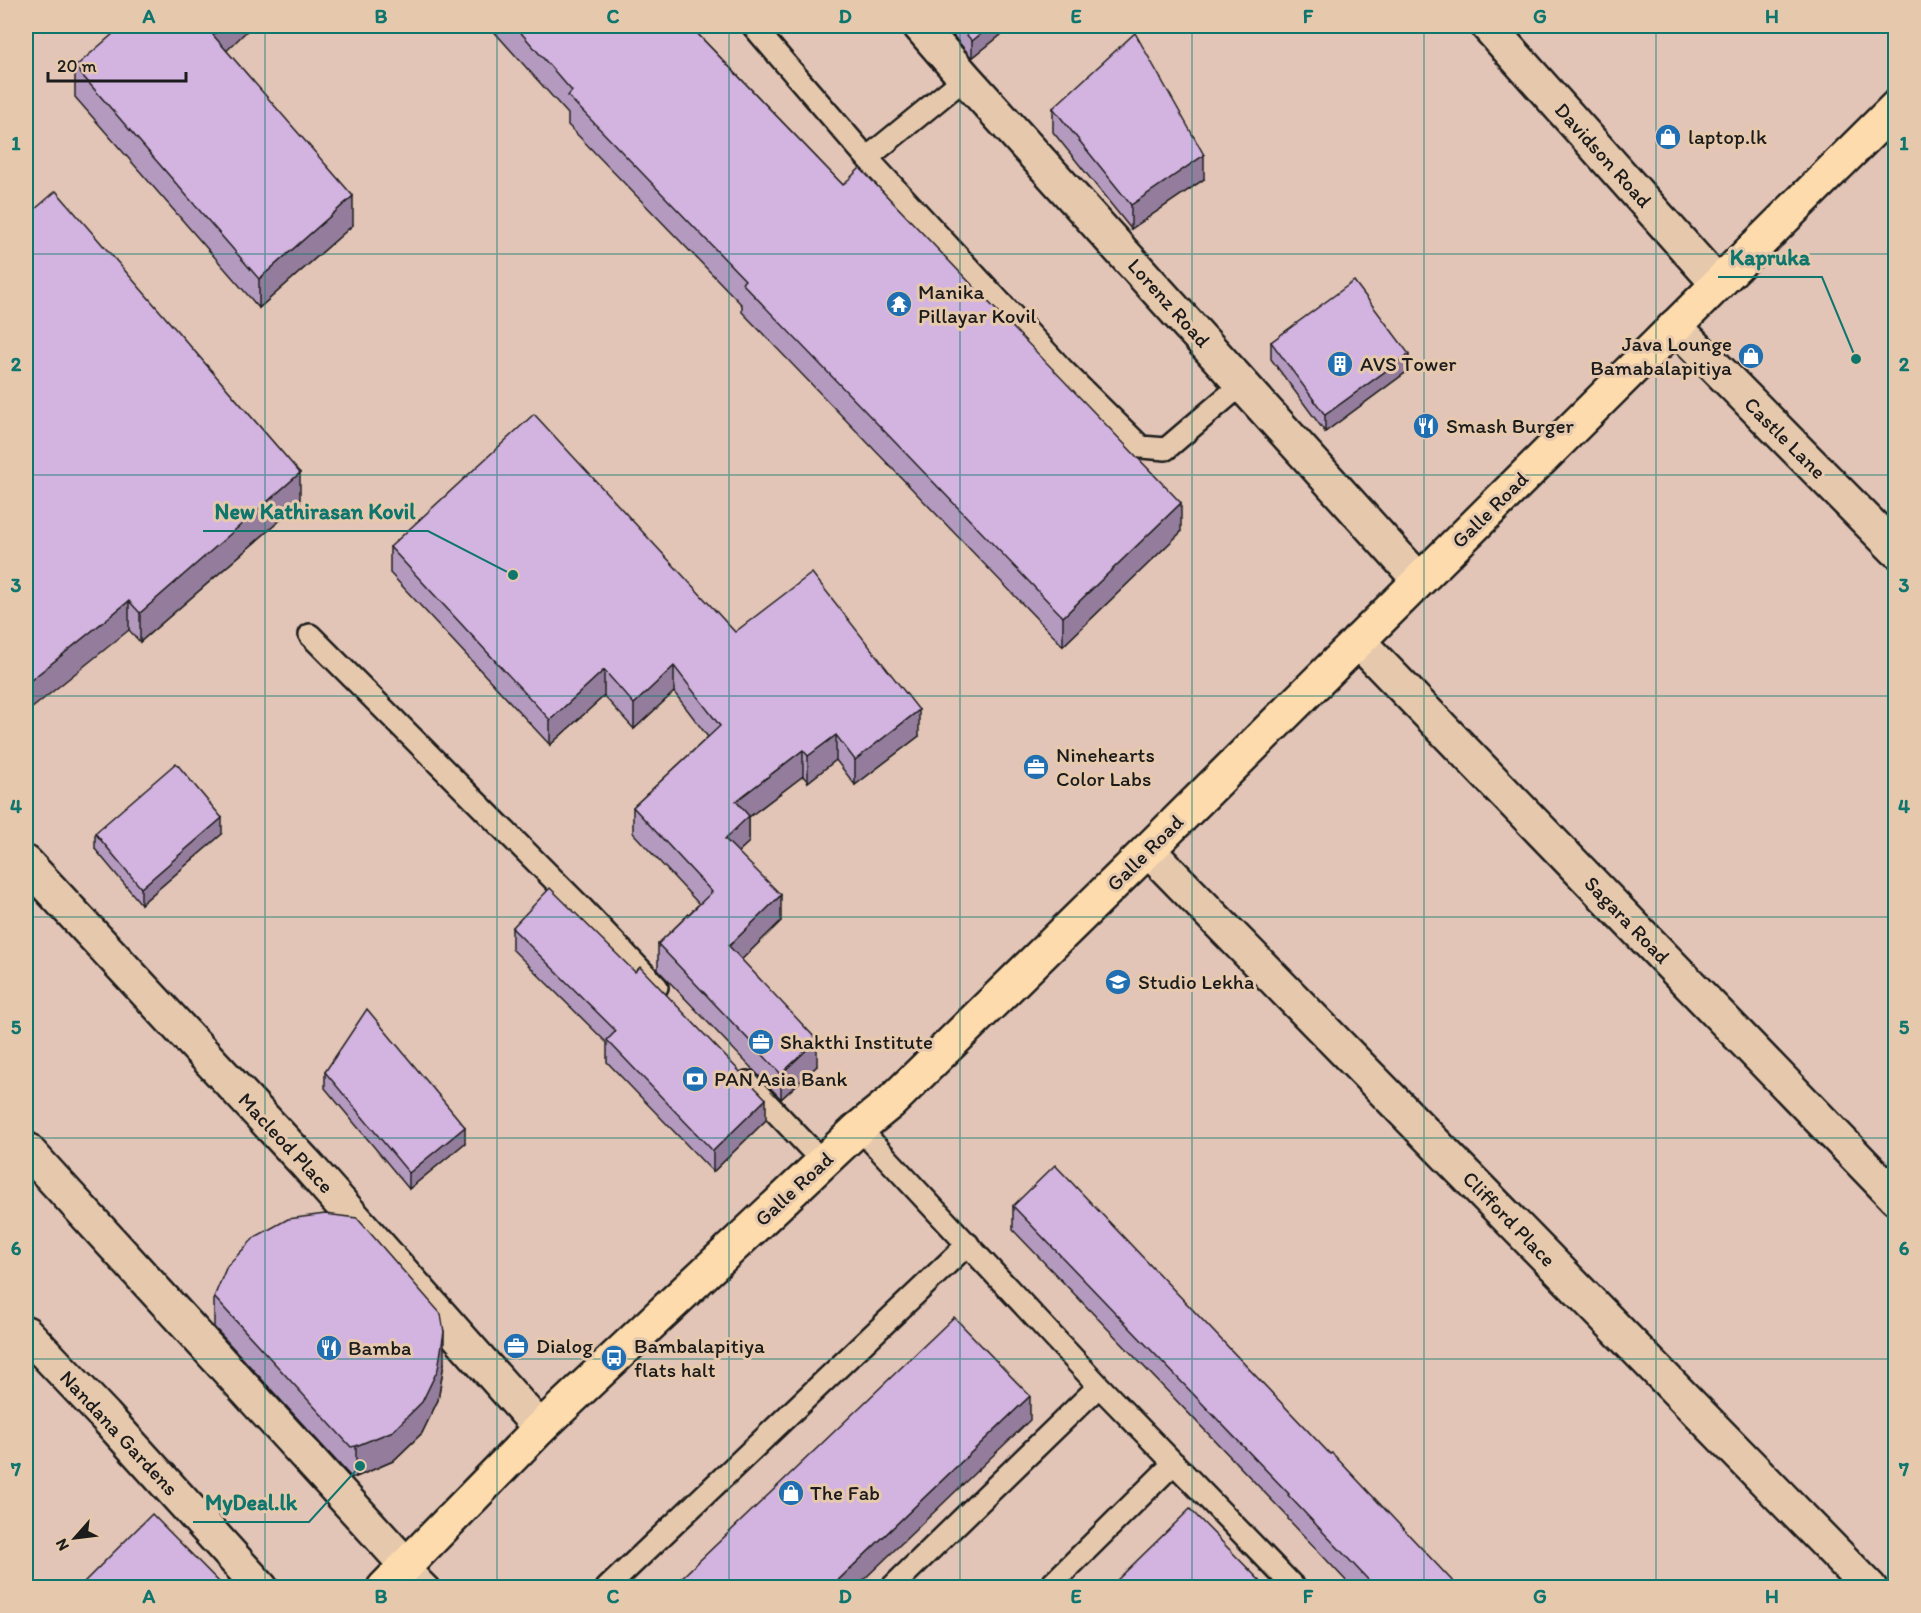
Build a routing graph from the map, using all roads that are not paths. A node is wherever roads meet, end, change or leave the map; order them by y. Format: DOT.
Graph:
graph roads {
  1 [pos="753,26"];
  2 [pos="920,26"];
  3 [pos="1488,26"];
  4 [pos="965,78"];
  5 [pos="1896,107"];
  6 [pos="867,158"];
  7 [pos="1718,284"];
  8 [pos="1675,326"];
  9 [pos="1242,384"];
  10 [pos="1896,550"];
  11 [pos="1419,580"];
  12 [pos="310,635"];
  13 [pos="1358,641"];
  14 [pos="1148,850"];
  15 [pos="26,863"];
  16 [pos="671,1002"];
  17 [pos="735,1069"];
  18 [pos="859,1128"];
  19 [pos="26,1149"];
  20 [pos="823,1162"];
  21 [pos="1896,1198"];
  22 [pos="968,1244"];
  23 [pos="26,1333"];
  24 [pos="1099,1386"];
  25 [pos="540,1428"];
  26 [pos="1174,1463"];
  27 [pos="395,1576"];
  28 [pos="261,1587"];
  29 [pos="429,1587"];
  30 [pos="607,1587"];
  31 [pos="891,1587"];
  32 [pos="1048,1587"];
  33 [pos="1295,1587"];
  34 [pos="1870,1587"];
  1 -- 6 [label="lane"];
  2 -- 4 [label="street, Lorenz Road"];
  3 -- 7 [label="street, Davidson Road"];
  4 -- 6 [label="lane"];
  4 -- 9 [label="street, Lorenz Road"];
  5 -- 7 [label="highway, Galle Road"];
  6 -- 9 [label="lane"];
  7 -- 8 [label="highway, Galle Road"];
  8 -- 10 [label="street, Castle Lane"];
  8 -- 11 [label="highway, Galle Road"];
  9 -- 11 [label="street, Lorenz Road"];
  11 -- 13 [label="highway, Galle Road"];
  12 -- 16 [label="lane"];
  13 -- 14 [label="highway, Galle Road"];
  13 -- 21 [label="street, Sagara Road"];
  14 -- 18 [label="highway, Galle Road"];
  14 -- 34 [label="street, Clifford Place"];
  15 -- 25 [label="street, Macleod Place"];
  17 -- 20 [label="lane"];
  18 -- 20 [label="highway, Galle Road"];
  18 -- 22 [label="lane"];
  19 -- 27 [label="street"];
  20 -- 25 [label="highway, Galle Road"];
  22 -- 24 [label="lane"];
  22 -- 30 [label="lane"];
  23 -- 28 [label="street, Nandana Gardens"];
  24 -- 26 [label="lane"];
  24 -- 31 [label="lane"];
  25 -- 27 [label="highway, Galle Road"];
  26 -- 32 [label="lane"];
  26 -- 33 [label="lane"];
  27 -- 29 [label="lane"];
}
